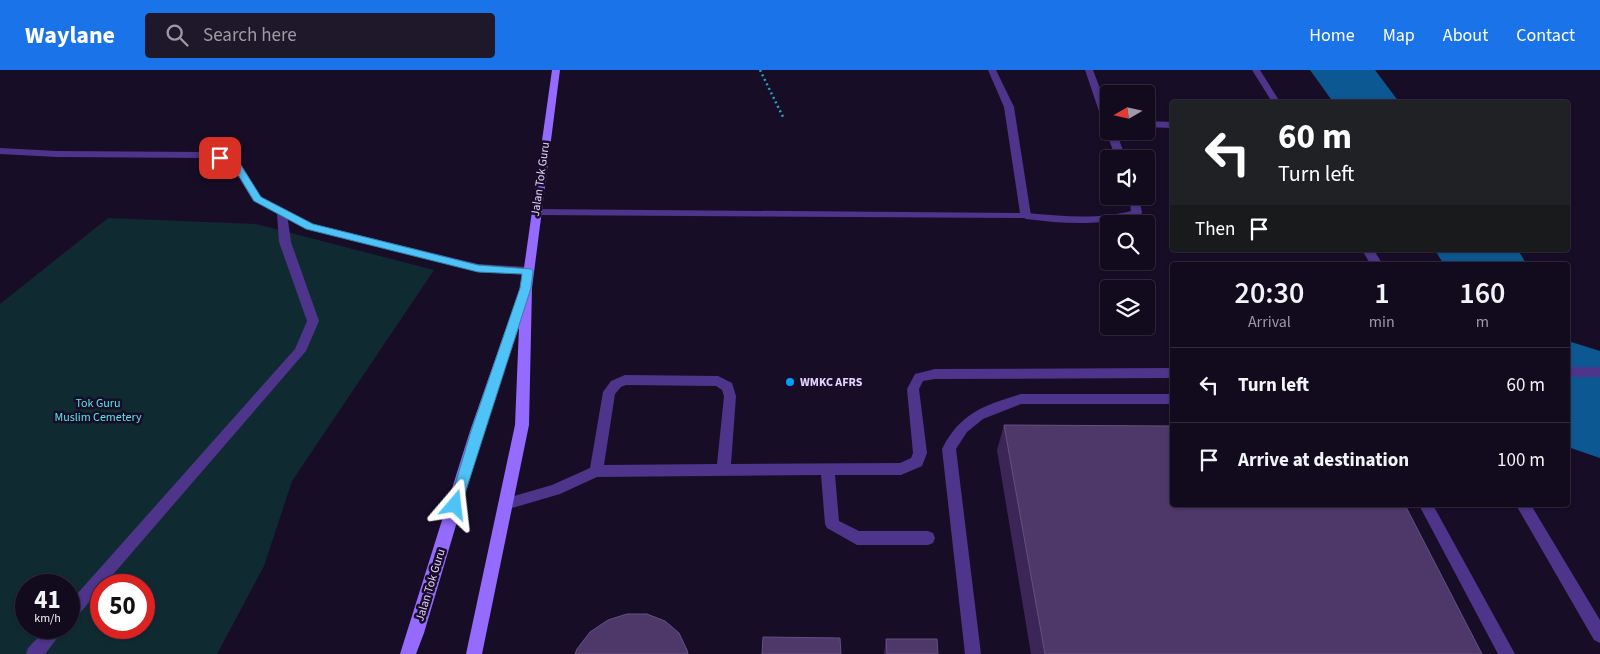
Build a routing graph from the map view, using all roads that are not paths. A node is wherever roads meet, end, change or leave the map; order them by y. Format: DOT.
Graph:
graph roads {
  1 [pos="556,70"];
  2 [pos="992,70"];
  3 [pos="1089,70"];
  4 [pos="1256,70"];
  5 [pos="1100,100"];
  6 [pos="1275,100"];
  7 [pos="1155,124"];
  8 [pos="1170,125"];
  9 [pos="0,150"];
  10 [pos="1136,205"];
  11 [pos="535,212"];
  12 [pos="282,214"];
  13 [pos="1026,216"];
  14 [pos="527,271"];
  15 [pos="526,288"];
  16 [pos="1570,372"];
  17 [pos="1600,372"];
  18 [pos="1170,373"];
  19 [pos="1170,399"];
  20 [pos="723,471"];
  21 [pos="828,471"];
  22 [pos="596,472"];
  23 [pos="505,504"];
  24 [pos="1427,507"];
  25 [pos="1524,507"];
  26 [pos="928,538"];
  27 [pos="80,601"];
  28 [pos="1600,635"];
  29 [pos="47,639"];
  30 [pos="34,654"];
  31 [pos="408,654"];
  32 [pos="474,654"];
  33 [pos="972,654"];
  34 [pos="1507,654"];
  1 -- 11 [label="main road, Jalan Tok Guru"];
  2 -- 13 [label="street"];
  3 -- 5 [label="street"];
  4 -- 6 [label="street"];
  7 -- 8 [label="street"];
  9 -- 12 [label="street"];
  10 -- 13 [label="street"];
  11 -- 13 [label="street"];
  11 -- 14 [label="main road, Jalan Tok Guru"];
  12 -- 14 [label="street"];
  12 -- 27 [label="street"];
  14 -- 15 [label="main road, Jalan Tok Guru"];
  15 -- 23 [label="main road, Jalan Tok Guru"];
  15 -- 31 [label="main road, Jalan Tok Guru"];
  16 -- 17 [label="street"];
  18 -- 21 [label="street"];
  19 -- 33 [label="street"];
  20 -- 21 [label="street"];
  20 -- 22 [label="street"];
  20 -- 22 [label="street"];
  21 -- 26 [label="street"];
  22 -- 23 [label="street"];
  23 -- 32 [label="main road, Jalan Tok Guru"];
  24 -- 34 [label="street"];
  25 -- 28 [label="street"];
  29 -- 30 [label="street"];
}
